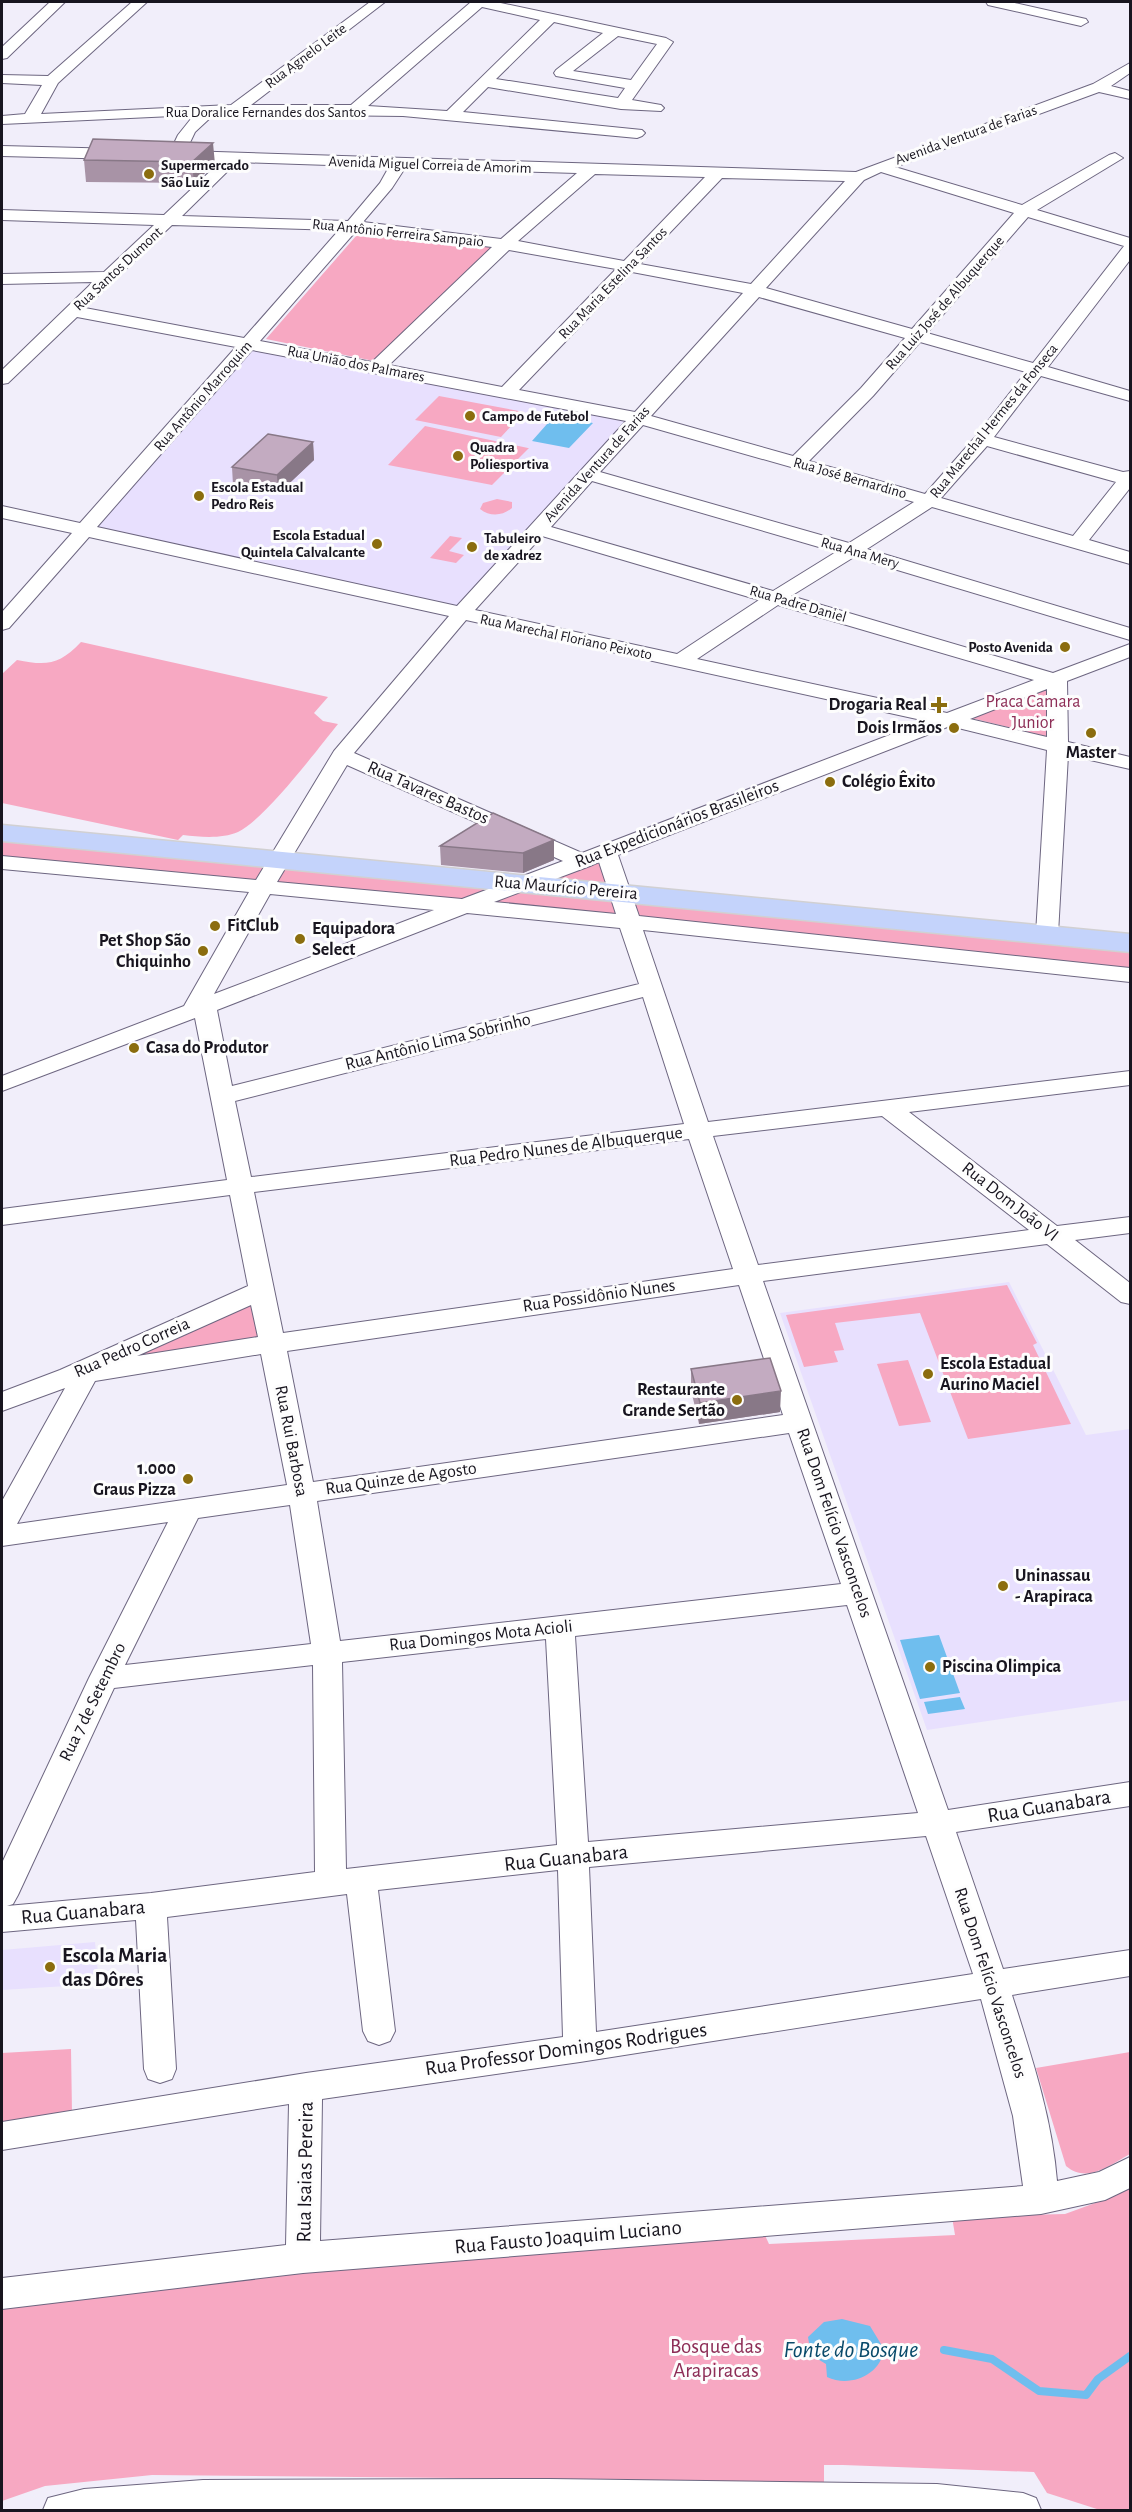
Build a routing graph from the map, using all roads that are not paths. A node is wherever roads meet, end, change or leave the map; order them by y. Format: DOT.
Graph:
graph roads {
  1 [pos="58,2"];
  2 [pos="140,2"];
  3 [pos="378,2"];
  4 [pos="478,2"];
  5 [pos="993,2"];
  6 [pos="1028,5"];
  7 [pos="551,17"];
  8 [pos="1081,22"];
  9 [pos="615,31"];
  10 [pos="2,55"];
  11 [pos="1131,67"];
  12 [pos="2,79"];
  13 [pos="52,81"];
  14 [pos="486,82"];
  15 [pos="636,85"];
  16 [pos="1098,87"];
  17 [pos="1131,95"];
  18 [pos="621,104"];
  19 [pos="656,108"];
  20 [pos="354,110"];
  21 [pos="210,111"];
  22 [pos="234,111"];
  23 [pos="450,116"];
  24 [pos="30,119"];
  25 [pos="2,120"];
  26 [pos="637,133"];
  27 [pos="2,151"];
  28 [pos="141,154"];
  29 [pos="233,158"];
  30 [pos="1115,163"];
  31 [pos="399,164"];
  32 [pos="880,167"];
  33 [pos="590,170"];
  34 [pos="718,173"];
  35 [pos="858,177"];
  36 [pos="1025,210"];
  37 [pos="2,215"];
  38 [pos="169,220"];
  39 [pos="352,226"];
  40 [pos="1131,243"];
  41 [pos="505,244"];
  42 [pos="1131,250"];
  43 [pos="629,266"];
  44 [pos="109,277"];
  45 [pos="2,279"];
  46 [pos="754,290"];
  47 [pos="72,311"];
  48 [pos="915,336"];
  49 [pos="248,343"];
  50 [pos="376,368"];
  51 [pos="1037,370"];
  52 [pos="2,379"];
  53 [pos="507,392"];
  54 [pos="1131,396"];
  55 [pos="639,418"];
  56 [pos="982,439"];
  57 [pos="798,462"];
  58 [pos="588,474"];
  59 [pos="1130,478"];
  60 [pos="929,501"];
  61 [pos="2,512"];
  62 [pos="538,529"];
  63 [pos="85,531"];
  64 [pos="1078,542"];
  65 [pos="851,550"];
  66 [pos="1131,558"];
  67 [pos="775,598"];
  68 [pos="461,614"];
  69 [pos="2,624"];
  70 [pos="1131,634"];
  71 [pos="1131,650"];
  72 [pos="680,661"];
  73 [pos="1057,680"];
  74 [pos="949,720"];
  75 [pos="1058,746"];
  76 [pos="341,754"];
  77 [pos="1131,763"];
  78 [pos="2,833"];
  79 [pos="606,851"];
  80 [pos="277,861"];
  81 [pos="582,861"];
  82 [pos="2,862"];
  83 [pos="520,884"];
  84 [pos="264,888"];
  85 [pos="620,893"];
  86 [pos="465,907"];
  87 [pos="630,922"];
  88 [pos="1047,934"];
  89 [pos="1131,943"];
  90 [pos="842,944"];
  91 [pos="783,956"];
  92 [pos="219,968"];
  93 [pos="1131,975"];
  94 [pos="651,988"];
  95 [pos="246,989"];
  96 [pos="198,1007"];
  97 [pos="1131,1078"];
  98 [pos="2,1084"];
  99 [pos="224,1096"];
  100 [pos="889,1109"];
  101 [pos="699,1132"];
  102 [pos="239,1186"];
  103 [pos="2,1217"];
  104 [pos="1131,1225"];
  105 [pos="1053,1235"];
  106 [pos="748,1275"];
  107 [pos="262,1290"];
  108 [pos="1131,1296"];
  109 [pos="271,1344"];
  110 [pos="82,1371"];
  111 [pos="2,1402"];
  112 [pos="800,1422"];
  113 [pos="302,1493"];
  114 [pos="188,1511"];
  115 [pos="2,1525"];
  116 [pos="2,1536"];
  117 [pos="857,1593"];
  118 [pos="560,1628"];
  119 [pos="327,1652"];
  120 [pos="104,1678"];
  121 [pos="1131,1794"];
  122 [pos="938,1823"];
  123 [pos="573,1856"];
  124 [pos="346,1882"];
  125 [pos="2,1895"];
  126 [pos="151,1906"];
  127 [pos="2,1919"];
  128 [pos="1131,1963"];
  129 [pos="992,1983"];
  130 [pos="380,2031"];
  131 [pos="580,2048"];
  132 [pos="160,2069"];
  133 [pos="306,2087"];
  134 [pos="2,2136"];
  135 [pos="1131,2172"];
  136 [pos="1041,2199"];
  137 [pos="303,2258"];
  138 [pos="2,2294"];
  139 [pos="549,2503"];
  140 [pos="315,2504"];
  141 [pos="937,2506"];
  142 [pos="61,2511"];
  143 [pos="1023,2511"];
  1 -- 10 [label="street"];
  2 -- 13 [label="street"];
  3 -- 22 [label="street, Rua Agnelo Leite"];
  4 -- 7 [label="street"];
  4 -- 20 [label="street"];
  5 -- 6 [label="street"];
  6 -- 8 [label="street"];
  7 -- 9 [label="street"];
  7 -- 14 [label="street"];
  9 -- 15 [label="street"];
  9 -- 15 [label="street"];
  11 -- 16 [label="street, Avenida Ventura de Farias"];
  12 -- 13 [label="street"];
  13 -- 24 [label="street"];
  14 -- 18 [label="street"];
  14 -- 23 [label="street"];
  15 -- 18 [label="street"];
  16 -- 17 [label="street"];
  16 -- 32 [label="street, Avenida Ventura de Farias"];
  18 -- 19 [label="street"];
  20 -- 22 [label="street, Rua Doralice Fernandes dos Santos"];
  20 -- 23 [label="street, Rua Doralice Fernandes dos Santos"];
  21 -- 22 [label="street, Rua Doralice Fernandes dos Santos"];
  21 -- 24 [label="street, Rua Doralice Fernandes dos Santos"];
  21 -- 29 [label="street, Avenida Miguel Correia de Amorim"];
  23 -- 26 [label="street, Rua Doralice Fernandes dos Santos"];
  24 -- 25 [label="street, Rua Doralice Fernandes dos Santos"];
  27 -- 28 [label="street"];
  29 -- 31 [label="street, Avenida Miguel Correia de Amorim"];
  29 -- 38 [label="street, Rua Santos Dumont"];
  30 -- 36 [label="street, Rua Luiz José de Albuquerque"];
  31 -- 33 [label="street, Avenida Miguel Correia de Amorim"];
  31 -- 39 [label="street, Rua Antônio Marroquim"];
  32 -- 35 [label="street, Avenida Ventura de Farias"];
  32 -- 36 [label="street"];
  33 -- 34 [label="street, Avenida Miguel Correia de Amorim"];
  33 -- 41 [label="street"];
  34 -- 35 [label="street, Avenida Miguel Correia de Amorim"];
  34 -- 43 [label="street, Rua Maria Estelina Santos"];
  35 -- 46 [label="street, Avenida Ventura de Farias"];
  36 -- 40 [label="street"];
  36 -- 48 [label="street, Rua Luiz José de Albuquerque"];
  37 -- 38 [label="street, Rua Antônio Ferreira Sampaio"];
  38 -- 39 [label="street, Rua Antônio Ferreira Sampaio"];
  38 -- 44 [label="street, Rua Santos Dumont"];
  39 -- 41 [label="street, Rua Antônio Ferreira Sampaio"];
  39 -- 49 [label="street, Rua Antônio Marroquim"];
  41 -- 43 [label="street, Rua Antônio Ferreira Sampaio"];
  41 -- 50 [label="street"];
  42 -- 51 [label="street, Rua Marechal Hermes da Fonseca"];
  43 -- 46 [label="street, Rua Antônio Ferreira Sampaio"];
  43 -- 53 [label="street, Rua Maria Estelina Santos"];
  44 -- 45 [label="street"];
  44 -- 47 [label="street, Rua Santos Dumont"];
  46 -- 48 [label="street, Rua Antônio Ferreira Sampaio"];
  46 -- 55 [label="street, Avenida Ventura de Farias"];
  47 -- 49 [label="street, Rua União dos Palmares"];
  47 -- 52 [label="street, Rua Santos Dumont"];
  48 -- 51 [label="street, Rua Antônio Ferreira Sampaio"];
  48 -- 57 [label="street, Rua Luiz José de Albuquerque"];
  49 -- 50 [label="street, Rua União dos Palmares"];
  49 -- 63 [label="street, Rua Antônio Marroquim"];
  50 -- 53 [label="street, Rua União dos Palmares"];
  51 -- 54 [label="street, Rua Antônio Ferreira Sampaio"];
  51 -- 56 [label="street, Rua Marechal Hermes da Fonseca"];
  53 -- 55 [label="street, Rua União dos Palmares"];
  55 -- 57 [label="street, Rua José Bernardino"];
  55 -- 58 [label="street, Avenida Ventura de Farias"];
  56 -- 59 [label="street"];
  56 -- 60 [label="street, Rua Marechal Hermes da Fonseca"];
  57 -- 60 [label="street, Rua José Bernardino"];
  58 -- 62 [label="street, Avenida Ventura de Farias"];
  58 -- 65 [label="street, Rua Ana Mery"];
  59 -- 64 [label="street"];
  60 -- 64 [label="street, Rua José Bernardino"];
  60 -- 65 [label="street, Rua Marechal Hermes da Fonseca"];
  61 -- 63 [label="street, Rua Marechal Floriano Peixoto"];
  62 -- 67 [label="street, Rua Padre Daniel"];
  62 -- 68 [label="street, Avenida Ventura de Farias"];
  63 -- 68 [label="street, Rua Marechal Floriano Peixoto"];
  63 -- 69 [label="street, Rua Antônio Marroquim"];
  64 -- 66 [label="street, Rua José Bernardino"];
  65 -- 67 [label="street, Rua Marechal Hermes da Fonseca"];
  65 -- 70 [label="street, Rua Ana Mery"];
  67 -- 72 [label="street, Rua Marechal Hermes da Fonseca"];
  67 -- 73 [label="street, Rua Padre Daniel"];
  68 -- 72 [label="street, Rua Marechal Floriano Peixoto"];
  68 -- 76 [label="street, Avenida Ventura de Farias"];
  71 -- 73 [label="street, Rua Expedicionários Brasileiros"];
  72 -- 74 [label="street, Rua Marechal Floriano Peixoto"];
  73 -- 74 [label="street, Rua Expedicionários Brasileiros"];
  73 -- 75 [label="street"];
  74 -- 75 [label="street, Rua Marechal Floriano Peixoto"];
  74 -- 79 [label="street, Rua Expedicionários Brasileiros"];
  75 -- 77 [label="street, Rua Marechal Floriano Peixoto"];
  75 -- 88 [label="street"];
  76 -- 80 [label="street, Avenida Ventura de Farias"];
  76 -- 81 [label="street, Rua Tavares Bastos"];
  78 -- 80 [label="main road, Rua Maurício Pereira"];
  79 -- 81 [label="street, Rua Expedicionários Brasileiros"];
  79 -- 85 [label="street, Rua Dom Felício Vasconcelos"];
  80 -- 83 [label="main road, Rua Maurício Pereira"];
  80 -- 84 [label="street, Avenida Ventura de Farias"];
  81 -- 83 [label="street, Rua Expedicionários Brasileiros"];
  82 -- 84 [label="street, Rua Maurício Pereira"];
  83 -- 85 [label="main road, Rua Maurício Pereira"];
  83 -- 86 [label="street, Rua Expedicionários Brasileiros"];
  84 -- 86 [label="street, Rua Maurício Pereira"];
  84 -- 92 [label="street, Avenida Ventura de Farias"];
  85 -- 87 [label="street, Rua Dom Felício Vasconcelos"];
  85 -- 88 [label="main road, Rua Maurício Pereira"];
  86 -- 87 [label="street, Rua Maurício Pereira"];
  86 -- 95 [label="street, Rua Expedicionários Brasileiros"];
  87 -- 90 [label="street, Rua Maurício Pereira"];
  87 -- 94 [label="street, Rua Dom Felício Vasconcelos"];
  88 -- 89 [label="main road, Rua Maurício Pereira"];
  90 -- 91 [label="street"];
  90 -- 93 [label="street, Rua Maurício Pereira"];
  92 -- 95 [label="street"];
  92 -- 96 [label="street, Avenida Ventura de Farias"];
  94 -- 99 [label="street, Rua Antônio Lima Sobrinho"];
  94 -- 101 [label="street, Rua Dom Felício Vasconcelos"];
  95 -- 96 [label="street, Rua Expedicionários Brasileiros"];
  96 -- 98 [label="street, Rua Expedicionários Brasileiros"];
  96 -- 99 [label="street, Rua Rui Barbosa"];
  97 -- 100 [label="street, Rua Pedro Nunes de Albuquerque"];
  99 -- 102 [label="street, Rua Rui Barbosa"];
  100 -- 101 [label="street, Rua Pedro Nunes de Albuquerque"];
  100 -- 105 [label="street, Rua Dom João VI"];
  101 -- 102 [label="street, Rua Pedro Nunes de Albuquerque"];
  101 -- 106 [label="street, Rua Dom Felício Vasconcelos"];
  102 -- 103 [label="street, Rua Pedro Nunes de Albuquerque"];
  102 -- 107 [label="street, Rua Rui Barbosa"];
  104 -- 105 [label="street, Rua Possidônio Nunes"];
  105 -- 106 [label="street, Rua Possidônio Nunes"];
  105 -- 108 [label="street, Rua Dom João VI"];
  106 -- 109 [label="street, Rua Possidônio Nunes"];
  106 -- 112 [label="street, Rua Dom Felício Vasconcelos"];
  107 -- 109 [label="street, Rua Rui Barbosa"];
  107 -- 110 [label="street, Rua Pedro Correia"];
  109 -- 110 [label="street, Rua Possidônio Nunes"];
  109 -- 113 [label="street, Rua Rui Barbosa"];
  110 -- 111 [label="street, Rua Pedro Correia"];
  110 -- 115 [label="street"];
  112 -- 113 [label="street, Rua Quinze de Agosto"];
  112 -- 117 [label="street, Rua Dom Felício Vasconcelos"];
  113 -- 114 [label="street, Rua Quinze de Agosto"];
  113 -- 119 [label="street, Rua Rui Barbosa"];
  114 -- 116 [label="street, Rua Quinze de Agosto"];
  114 -- 120 [label="street, Rua 7 de Setembro"];
  117 -- 118 [label="street, Rua Domingos Mota Acioli"];
  117 -- 122 [label="street, Rua Dom Felício Vasconcelos"];
  118 -- 119 [label="street, Rua Domingos Mota Acioli"];
  118 -- 123 [label="street"];
  119 -- 120 [label="street, Rua Domingos Mota Acioli"];
  119 -- 124 [label="street, Rua Rui Barbosa"];
  120 -- 125 [label="street, Rua 7 de Setembro"];
  121 -- 122 [label="street, Rua Guanabara"];
  122 -- 123 [label="street, Rua Guanabara"];
  122 -- 129 [label="street, Rua Dom Felício Vasconcelos"];
  123 -- 124 [label="street, Rua Guanabara"];
  123 -- 131 [label="street"];
  124 -- 126 [label="street, Rua Guanabara"];
  124 -- 130 [label="street, Rua Rui Barbosa"];
  126 -- 127 [label="street, Rua Guanabara"];
  126 -- 132 [label="street"];
  128 -- 129 [label="street, Rua Professor Domingos Rodrigues"];
  129 -- 131 [label="street, Rua Professor Domingos Rodrigues"];
  129 -- 136 [label="street, Rua Dom Felício Vasconcelos"];
  131 -- 133 [label="street, Rua Professor Domingos Rodrigues"];
  133 -- 134 [label="street, Rua Professor Domingos Rodrigues"];
  133 -- 137 [label="street, Rua Isaias Pereira"];
  135 -- 136 [label="street, Rua Fausto Joaquim Luciano"];
  136 -- 137 [label="street, Rua Fausto Joaquim Luciano"];
  137 -- 138 [label="street, Rua Fausto Joaquim Luciano"];
  139 -- 140 [label="street"];
  139 -- 141 [label="street"];
  140 -- 142 [label="street"];
  141 -- 143 [label="street"];
}
